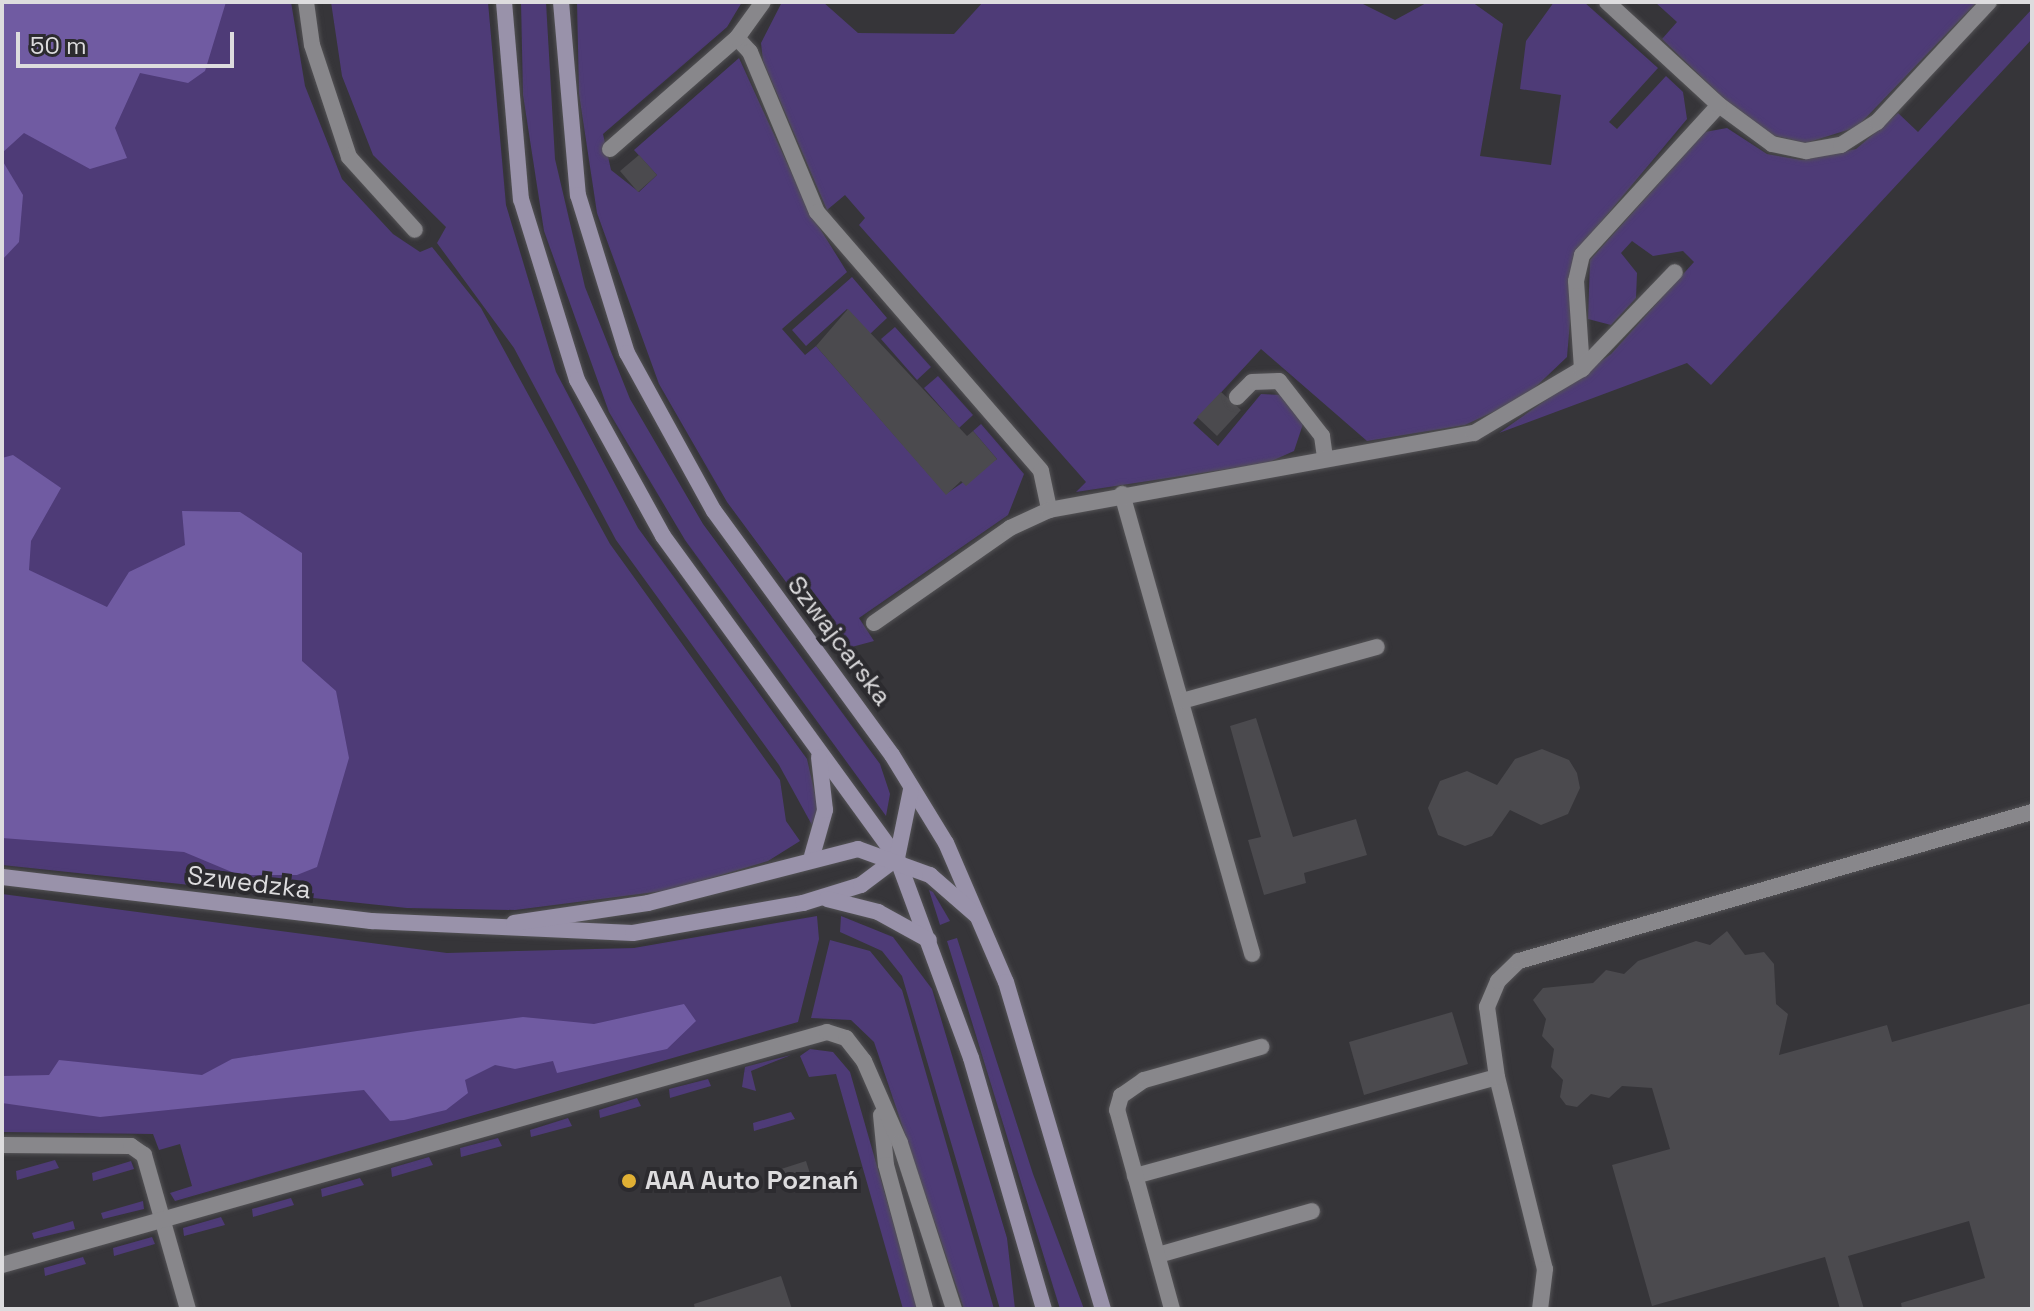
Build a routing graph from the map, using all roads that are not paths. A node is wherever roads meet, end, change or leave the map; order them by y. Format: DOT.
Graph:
graph roads {
  1 [pos="306,2"];
  2 [pos="504,2"];
  3 [pos="561,2"];
  4 [pos="763,2"];
  5 [pos="1607,2"];
  6 [pos="1989,2"];
  7 [pos="737,38"];
  8 [pos="1719,105"];
  9 [pos="610,149"];
  10 [pos="415,230"];
  11 [pos="1675,272"];
  12 [pos="1582,369"];
  13 [pos="1237,397"];
  14 [pos="1325,458"];
  15 [pos="1122,494"];
  16 [pos="1049,510"];
  17 [pos="874,623"];
  18 [pos="1377,647"];
  19 [pos="1182,701"];
  20 [pos="815,744"];
  21 [pos="911,790"];
  22 [pos="2032,812"];
  23 [pos="812,856"];
  24 [pos="897,858"];
  25 [pos="2,877"];
  26 [pos="821,898"];
  27 [pos="981,919"];
  28 [pos="492,926"];
  29 [pos="929,940"];
  30 [pos="1252,954"];
  31 [pos="1261,1047"];
  32 [pos="1497,1077"];
  33 [pos="880,1109"];
  34 [pos="2,1145"];
  35 [pos="1135,1176"];
  36 [pos="1312,1211"];
  37 [pos="163,1219"];
  38 [pos="1158,1255"];
  39 [pos="2,1265"];
  40 [pos="188,1309"];
  41 [pos="925,1309"];
  42 [pos="954,1309"];
  43 [pos="1044,1309"];
  44 [pos="1103,1309"];
  45 [pos="1172,1309"];
  46 [pos="1540,1309"];
  1 -- 10 [label="street"];
  2 -- 20 [label="street"];
  3 -- 21 [label="street, Szwajcarska"];
  4 -- 7 [label="street"];
  5 -- 8 [label="street"];
  6 -- 8 [label="street"];
  7 -- 9 [label="street"];
  7 -- 16 [label="street"];
  8 -- 12 [label="street"];
  11 -- 12 [label="street"];
  12 -- 14 [label="street"];
  13 -- 14 [label="street"];
  14 -- 15 [label="street"];
  15 -- 16 [label="street"];
  15 -- 19 [label="street"];
  16 -- 17 [label="street"];
  18 -- 19 [label="street"];
  19 -- 30 [label="street"];
  20 -- 23 [label="street"];
  20 -- 24 [label="street"];
  21 -- 24 [label="street"];
  21 -- 27 [label="street, Szwajcarska"];
  22 -- 32 [label="street"];
  23 -- 24 [label="street, Szwedzka"];
  23 -- 28 [label="street, Szwedzka"];
  24 -- 26 [label="street, Szwedzka"];
  24 -- 27 [label="street, Szwedzka"];
  24 -- 29 [label="street"];
  25 -- 28 [label="street, Szwedzka"];
  26 -- 28 [label="street, Szwedzka"];
  26 -- 29 [label="street"];
  27 -- 44 [label="street, Szwajcarska"];
  29 -- 43 [label="street"];
  31 -- 35 [label="street"];
  32 -- 35 [label="street"];
  32 -- 46 [label="street"];
  33 -- 37 [label="street"];
  33 -- 41 [label="street"];
  33 -- 42 [label="street"];
  34 -- 37 [label="street"];
  35 -- 38 [label="street"];
  36 -- 38 [label="street"];
  37 -- 39 [label="street"];
  37 -- 40 [label="street"];
  38 -- 45 [label="street"];
}
